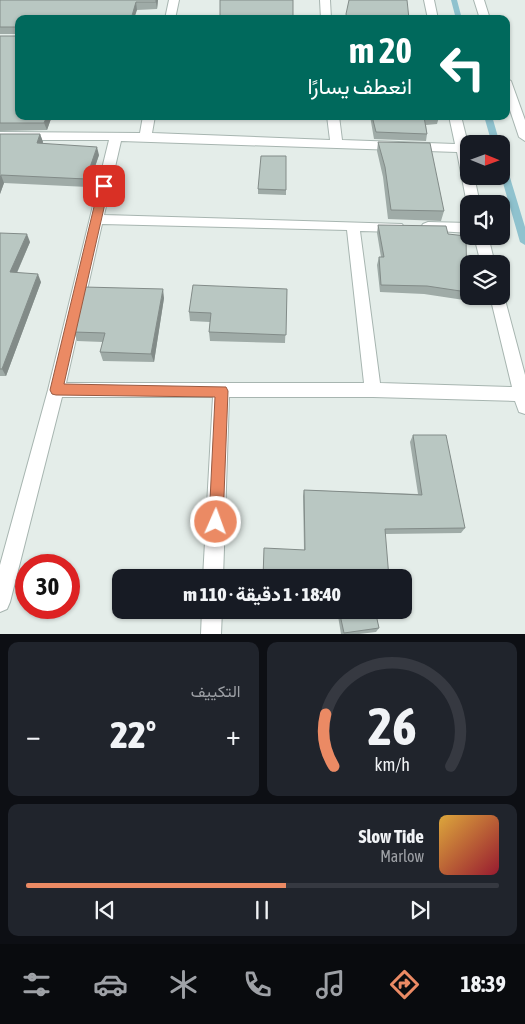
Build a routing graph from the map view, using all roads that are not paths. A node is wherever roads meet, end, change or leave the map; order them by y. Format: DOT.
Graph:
graph roads {
  1 [pos="174,0"];
  2 [pos="325,0"];
  3 [pos="429,0"];
  4 [pos="479,0"];
  5 [pos="171,15"];
  6 [pos="326,15"];
  7 [pos="432,15"];
  8 [pos="484,15"];
  9 [pos="510,93"];
  10 [pos="149,120"];
  11 [pos="333,120"];
  12 [pos="456,120"];
  13 [pos="0,136"];
  14 [pos="460,136"];
  15 [pos="145,137"];
  16 [pos="525,137"];
  17 [pos="116,138"];
  18 [pos="336,144"];
  19 [pos="460,148"];
  20 [pos="96,219"];
  21 [pos="353,226"];
  22 [pos="460,228"];
  23 [pos="499,305"];
  24 [pos="56,390"];
  25 [pos="373,390"];
  26 [pos="221,391"];
  27 [pos="524,400"];
  28 [pos="214,569"];
  29 [pos="0,602"];
  30 [pos="212,619"];
  31 [pos="211,634"];
  1 -- 5 [label="street"];
  2 -- 6 [label="street"];
  3 -- 7 [label="street"];
  4 -- 8 [label="street"];
  9 -- 16 [label="street"];
  10 -- 15 [label="street"];
  11 -- 18 [label="street"];
  12 -- 14 [label="street"];
  13 -- 17 [label="street"];
  15 -- 17 [label="street"];
  15 -- 18 [label="street"];
  17 -- 20 [label="street"];
  18 -- 19 [label="street"];
  20 -- 21 [label="street"];
  20 -- 24 [label="street"];
  21 -- 22 [label="street"];
  21 -- 25 [label="street"];
  23 -- 27 [label="street"];
  24 -- 26 [label="street"];
  24 -- 29 [label="street"];
  25 -- 26 [label="street"];
  25 -- 27 [label="street"];
  26 -- 28 [label="street"];
  30 -- 31 [label="street"];
}
